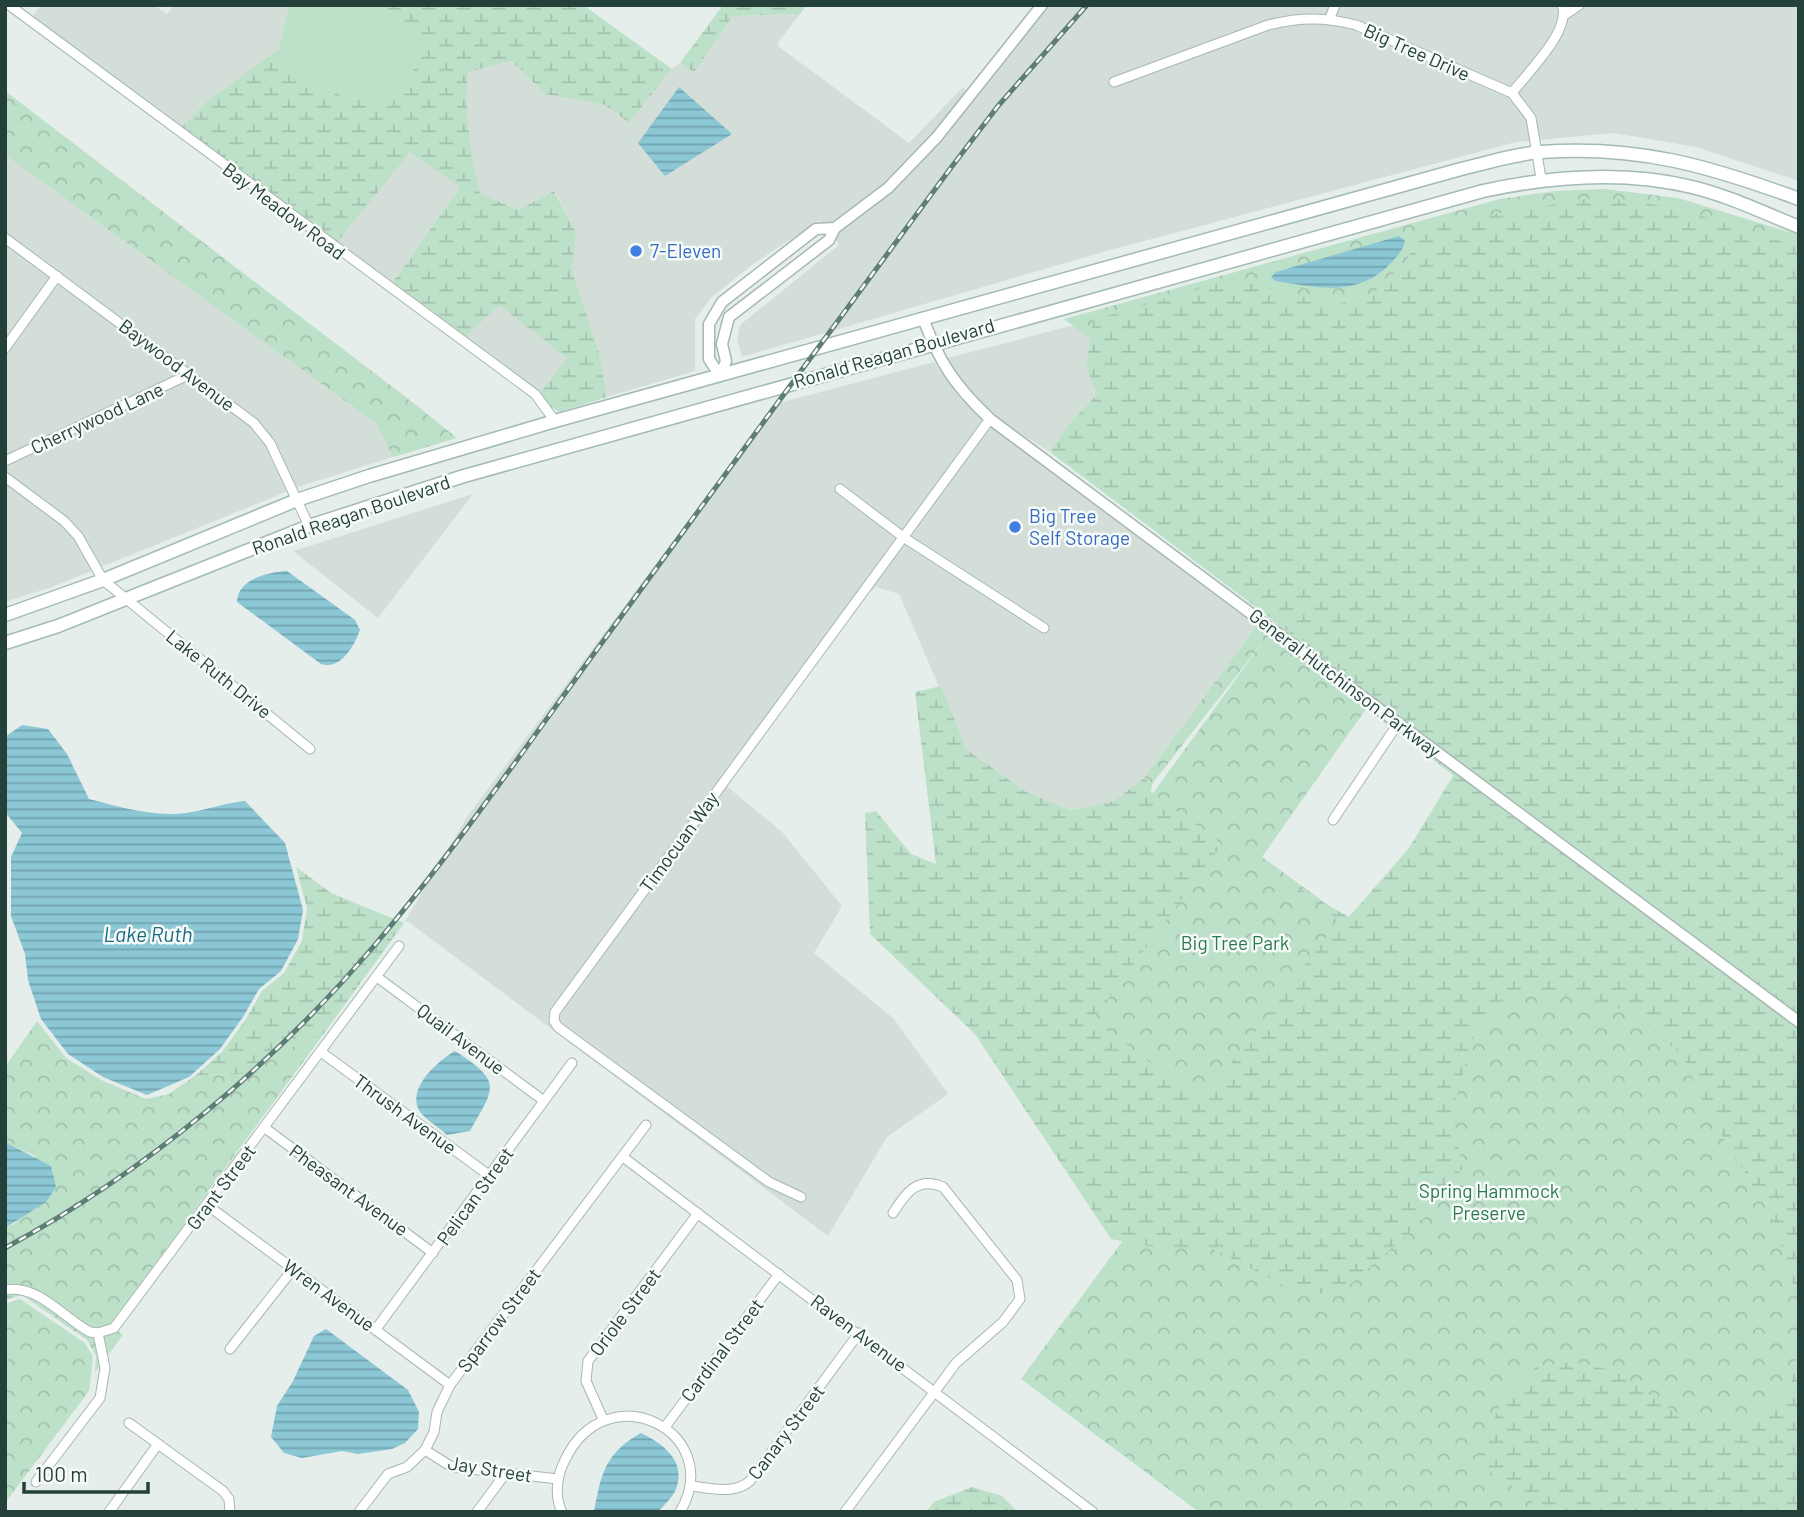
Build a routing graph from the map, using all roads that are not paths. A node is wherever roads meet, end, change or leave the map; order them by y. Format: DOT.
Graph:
graph roads {
  1 [pos="9,5"];
  2 [pos="1042,5"];
  3 [pos="1335,5"];
  4 [pos="1579,5"];
  5 [pos="1564,10"];
  6 [pos="1330,18"];
  7 [pos="1114,82"];
  8 [pos="1512,93"];
  9 [pos="1538,153"];
  10 [pos="1541,178"];
  11 [pos="1799,199"];
  12 [pos="1799,227"];
  13 [pos="835,228"];
  14 [pos="5,238"];
  15 [pos="57,276"];
  16 [pos="923,318"];
  17 [pos="932,343"];
  18 [pos="5,348"];
  19 [pos="190,374"];
  20 [pos="720,376"];
  21 [pos="728,400"];
  22 [pos="990,419"];
  23 [pos="555,421"];
  24 [pos="5,461"];
  25 [pos="5,477"];
  26 [pos="840,489"];
  27 [pos="297,500"];
  28 [pos="309,526"];
  29 [pos="903,537"];
  30 [pos="103,580"];
  31 [pos="128,599"];
  32 [pos="5,615"];
  33 [pos="1044,628"];
  34 [pos="5,643"];
  35 [pos="1399,722"];
  36 [pos="310,749"];
  37 [pos="1333,820"];
  38 [pos="399,946"];
  39 [pos="377,977"];
  40 [pos="1799,1022"];
  41 [pos="321,1052"];
  42 [pos="572,1063"];
  43 [pos="544,1101"];
  44 [pos="646,1125"];
  45 [pos="265,1128"];
  46 [pos="623,1157"];
  47 [pos="490,1176"];
  48 [pos="801,1197"];
  49 [pos="207,1205"];
  50 [pos="698,1213"];
  51 [pos="892,1213"];
  52 [pos="433,1253"];
  53 [pos="293,1269"];
  54 [pos="779,1274"];
  55 [pos="5,1290"];
  56 [pos="376,1329"];
  57 [pos="859,1333"];
  58 [pos="98,1334"];
  59 [pos="230,1349"];
  60 [pos="450,1385"];
  61 [pos="934,1391"];
  62 [pos="603,1419"];
  63 [pos="130,1423"];
  64 [pos="665,1427"];
  65 [pos="158,1444"];
  66 [pos="425,1450"];
  67 [pos="505,1474"];
  68 [pos="558,1479"];
  69 [pos="36,1482"];
  70 [pos="691,1486"];
  71 [pos="109,1512"];
  72 [pos="230,1512"];
  73 [pos="359,1512"];
  74 [pos="477,1512"];
  75 [pos="562,1512"];
  76 [pos="680,1512"];
  77 [pos="845,1512"];
  78 [pos="1093,1512"];
  1 -- 23 [label="street, Bay Meadow Road"];
  2 -- 13 [label="street"];
  3 -- 6 [label="street"];
  4 -- 5 [label="street"];
  5 -- 8 [label="street"];
  6 -- 7 [label="street, Big Tree Drive"];
  6 -- 8 [label="street, Big Tree Drive"];
  8 -- 9 [label="street"];
  9 -- 10 [label="street"];
  9 -- 11 [label="main road, Ronald Reagan Boulevard"];
  9 -- 16 [label="main road, Ronald Reagan Boulevard"];
  10 -- 12 [label="main road, Ronald Reagan Boulevard"];
  10 -- 17 [label="main road, Ronald Reagan Boulevard"];
  13 -- 20 [label="street"];
  13 -- 20 [label="street"];
  14 -- 15 [label="street, Baywood Avenue"];
  15 -- 18 [label="street"];
  15 -- 19 [label="street, Baywood Avenue"];
  16 -- 17 [label="street, General Hutchinson Parkway"];
  16 -- 20 [label="main road, Ronald Reagan Boulevard"];
  17 -- 21 [label="main road, Ronald Reagan Boulevard"];
  17 -- 22 [label="street, General Hutchinson Parkway"];
  19 -- 24 [label="street, Cherrywood Lane"];
  19 -- 27 [label="street, Baywood Avenue"];
  20 -- 21 [label="main road"];
  20 -- 23 [label="main road, Ronald Reagan Boulevard"];
  21 -- 28 [label="main road, Ronald Reagan Boulevard"];
  22 -- 29 [label="street, Timocuan Way"];
  22 -- 35 [label="street, General Hutchinson Parkway"];
  23 -- 27 [label="main road, Ronald Reagan Boulevard"];
  25 -- 30 [label="street"];
  26 -- 29 [label="street"];
  27 -- 28 [label="street, Baywood Avenue"];
  27 -- 30 [label="main road, Ronald Reagan Boulevard"];
  28 -- 31 [label="main road, Ronald Reagan Boulevard"];
  29 -- 33 [label="street"];
  29 -- 48 [label="street, Timocuan Way"];
  30 -- 31 [label="street, Lake Ruth Drive"];
  30 -- 32 [label="main road, Ronald Reagan Boulevard"];
  31 -- 34 [label="main road, Ronald Reagan Boulevard"];
  31 -- 36 [label="street, Lake Ruth Drive"];
  35 -- 37 [label="street"];
  35 -- 40 [label="street, General Hutchinson Parkway"];
  38 -- 39 [label="street, Grant Street"];
  39 -- 41 [label="street, Grant Street"];
  39 -- 43 [label="street, Quail Avenue"];
  41 -- 45 [label="street, Grant Street"];
  41 -- 47 [label="street, Thrush Avenue"];
  42 -- 43 [label="street, Pelican Street"];
  43 -- 47 [label="street, Pelican Street"];
  44 -- 46 [label="street, Sparrow Street"];
  45 -- 49 [label="street, Grant Street"];
  45 -- 52 [label="street, Pheasant Avenue"];
  46 -- 50 [label="street, Raven Avenue"];
  46 -- 60 [label="street, Sparrow Street"];
  47 -- 52 [label="street, Pelican Street"];
  49 -- 53 [label="street, Wren Avenue"];
  49 -- 58 [label="street, Grant Street"];
  50 -- 54 [label="street, Raven Avenue"];
  50 -- 62 [label="street, Oriole Street"];
  51 -- 61 [label="street"];
  52 -- 56 [label="street, Pelican Street"];
  53 -- 56 [label="street, Wren Avenue"];
  53 -- 59 [label="street"];
  54 -- 57 [label="street, Raven Avenue"];
  54 -- 64 [label="street, Cardinal Street"];
  55 -- 58 [label="street"];
  56 -- 60 [label="street, Wren Avenue"];
  57 -- 61 [label="street, Raven Avenue"];
  57 -- 70 [label="street, Canary Street"];
  58 -- 69 [label="street"];
  60 -- 66 [label="street, Sparrow Street"];
  61 -- 77 [label="street"];
  61 -- 78 [label="street, Raven Avenue"];
  62 -- 64 [label="street"];
  62 -- 68 [label="street"];
  63 -- 65 [label="street"];
  64 -- 70 [label="street"];
  65 -- 71 [label="street"];
  65 -- 72 [label="street"];
  66 -- 67 [label="street, Jay Street"];
  66 -- 73 [label="street"];
  67 -- 68 [label="street, Jay Street"];
  67 -- 74 [label="street"];
  68 -- 75 [label="street"];
  70 -- 76 [label="street"];
}
